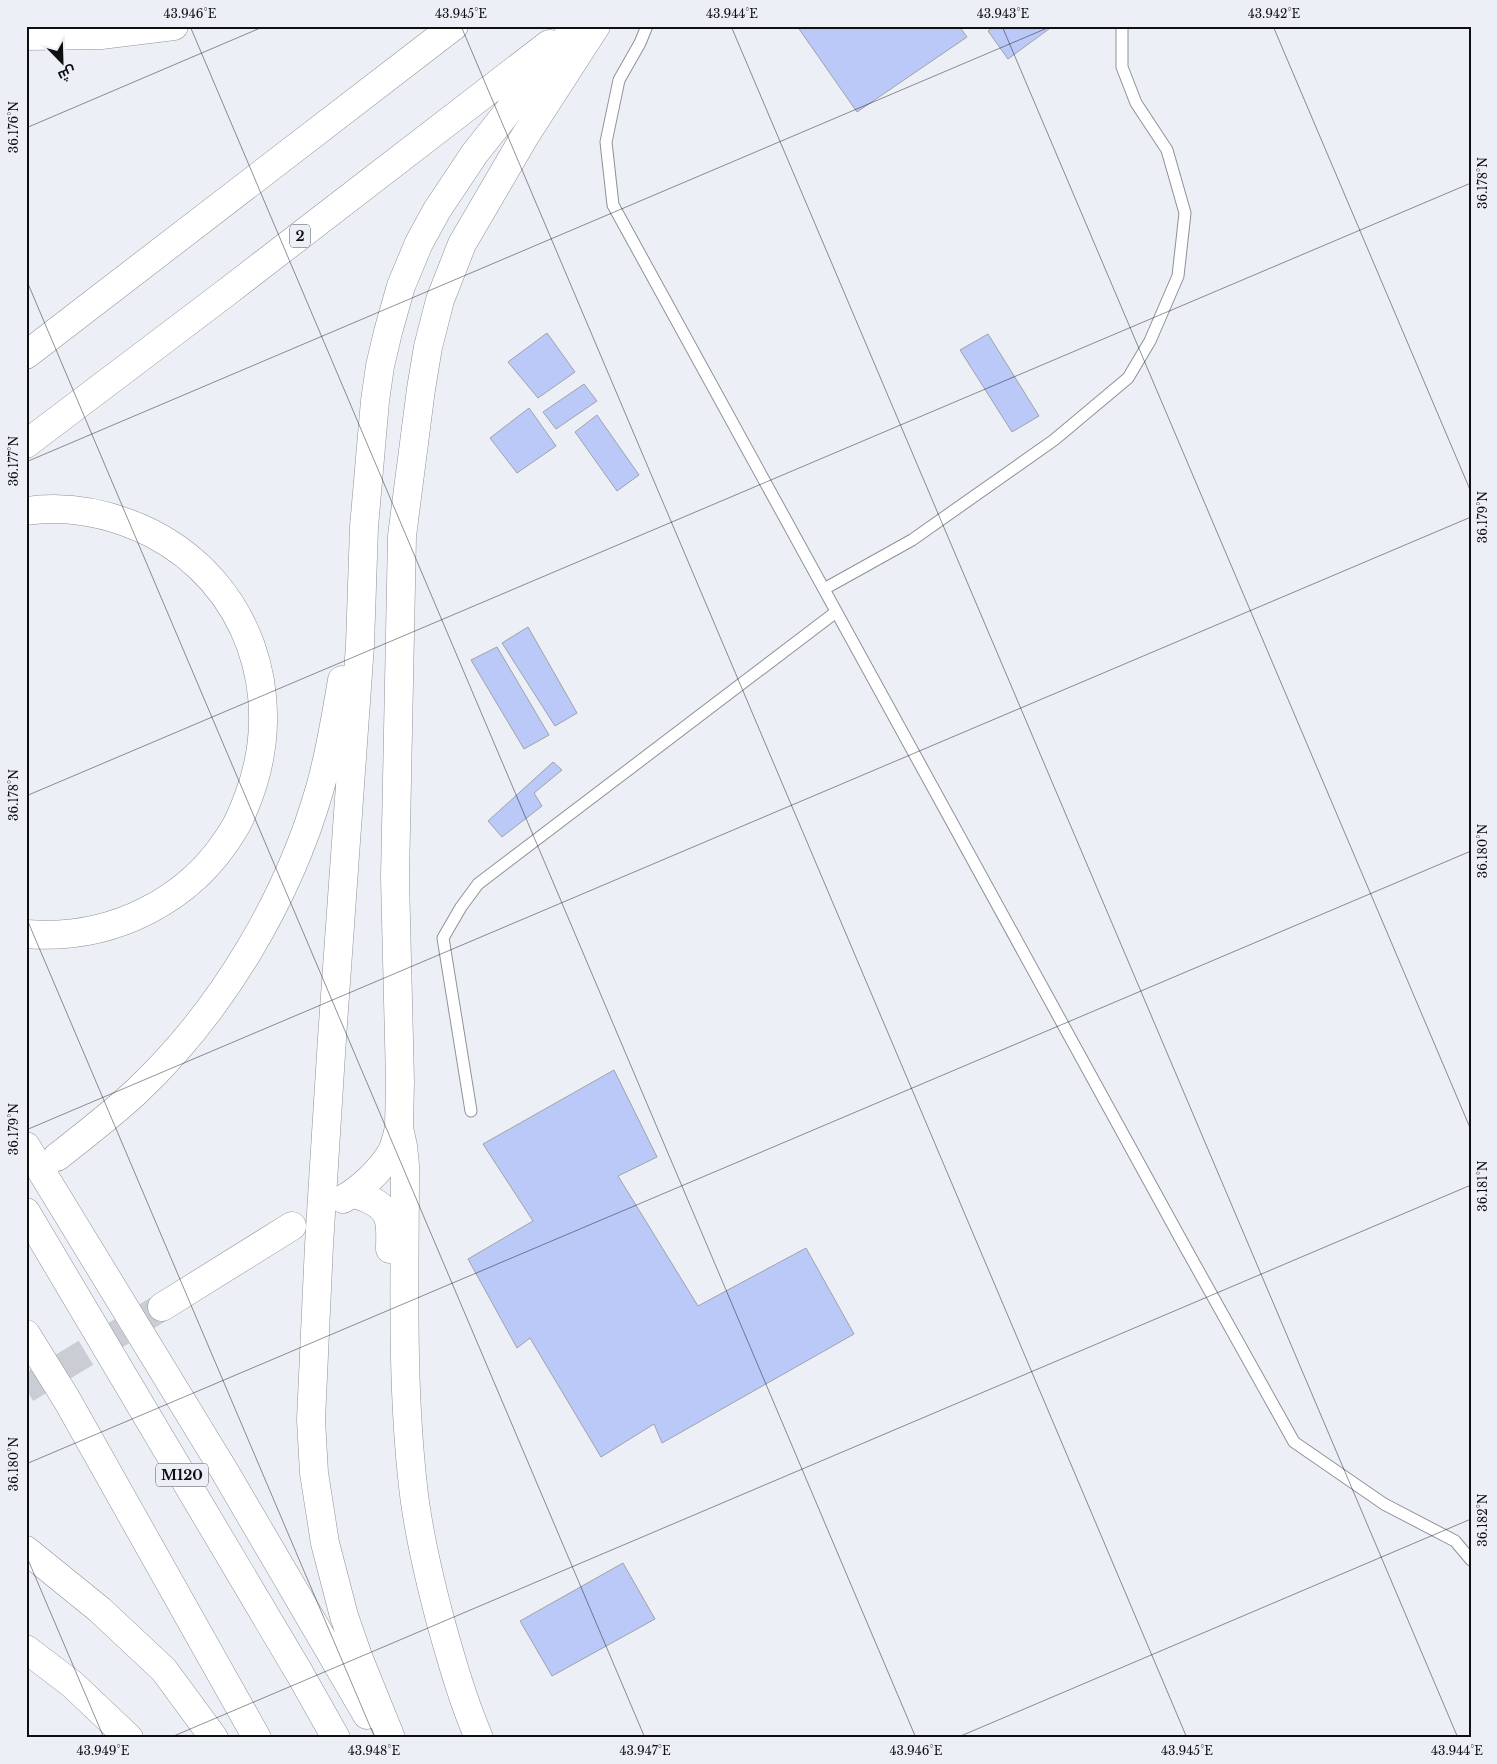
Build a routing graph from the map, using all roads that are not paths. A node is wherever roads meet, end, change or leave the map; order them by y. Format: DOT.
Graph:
graph roads {
  1 [pos="174,26"];
  2 [pos="454,26"];
  3 [pos="572,26"];
  4 [pos="576,26"];
  5 [pos="596,26"];
  6 [pos="647,26"];
  7 [pos="1122,26"];
  8 [pos="26,36"];
  9 [pos="26,355"];
  10 [pos="26,444"];
  11 [pos="26,511"];
  12 [pos="364,527"];
  13 [pos="824,589"];
  14 [pos="836,612"];
  15 [pos="26,934"];
  16 [pos="471,1111"];
  17 [pos="399,1128"];
  18 [pos="26,1146"];
  19 [pos="57,1157"];
  20 [pos="26,1212"];
  21 [pos="292,1226"];
  22 [pos="162,1307"];
  23 [pos="26,1334"];
  24 [pos="26,1550"];
  25 [pos="1471,1560"];
  26 [pos="26,1649"];
  27 [pos="26,1669"];
  28 [pos="108,1738"];
  29 [pos="129,1738"];
  30 [pos="214,1738"];
  31 [pos="257,1738"];
  32 [pos="336,1738"];
  33 [pos="380,1738"];
  34 [pos="391,1738"];
  35 [pos="462,1738"];
  36 [pos="479,1738"];
  1 -- 8 [label="main road"];
  2 -- 9 [label="main road"];
  3 -- 10 [label="main road, 2"];
  4 -- 12 [label="main road"];
  5 -- 17 [label="main road"];
  6 -- 13 [label="lane"];
  7 -- 13 [label="lane"];
  11 -- 15 [label="main road"];
  12 -- 19 [label="main road"];
  12 -- 34 [label="main road"];
  13 -- 14 [label="lane"];
  14 -- 16 [label="lane"];
  14 -- 25 [label="lane"];
  17 -- 35 [label="main road"];
  17 -- 36 [label="main road"];
  18 -- 33 [label="main road"];
  20 -- 32 [label="main road, M120"];
  21 -- 22 [label="main road"];
  23 -- 31 [label="main road"];
  24 -- 30 [label="main road"];
  26 -- 29 [label="main road"];
  27 -- 28 [label="main road"];
}
